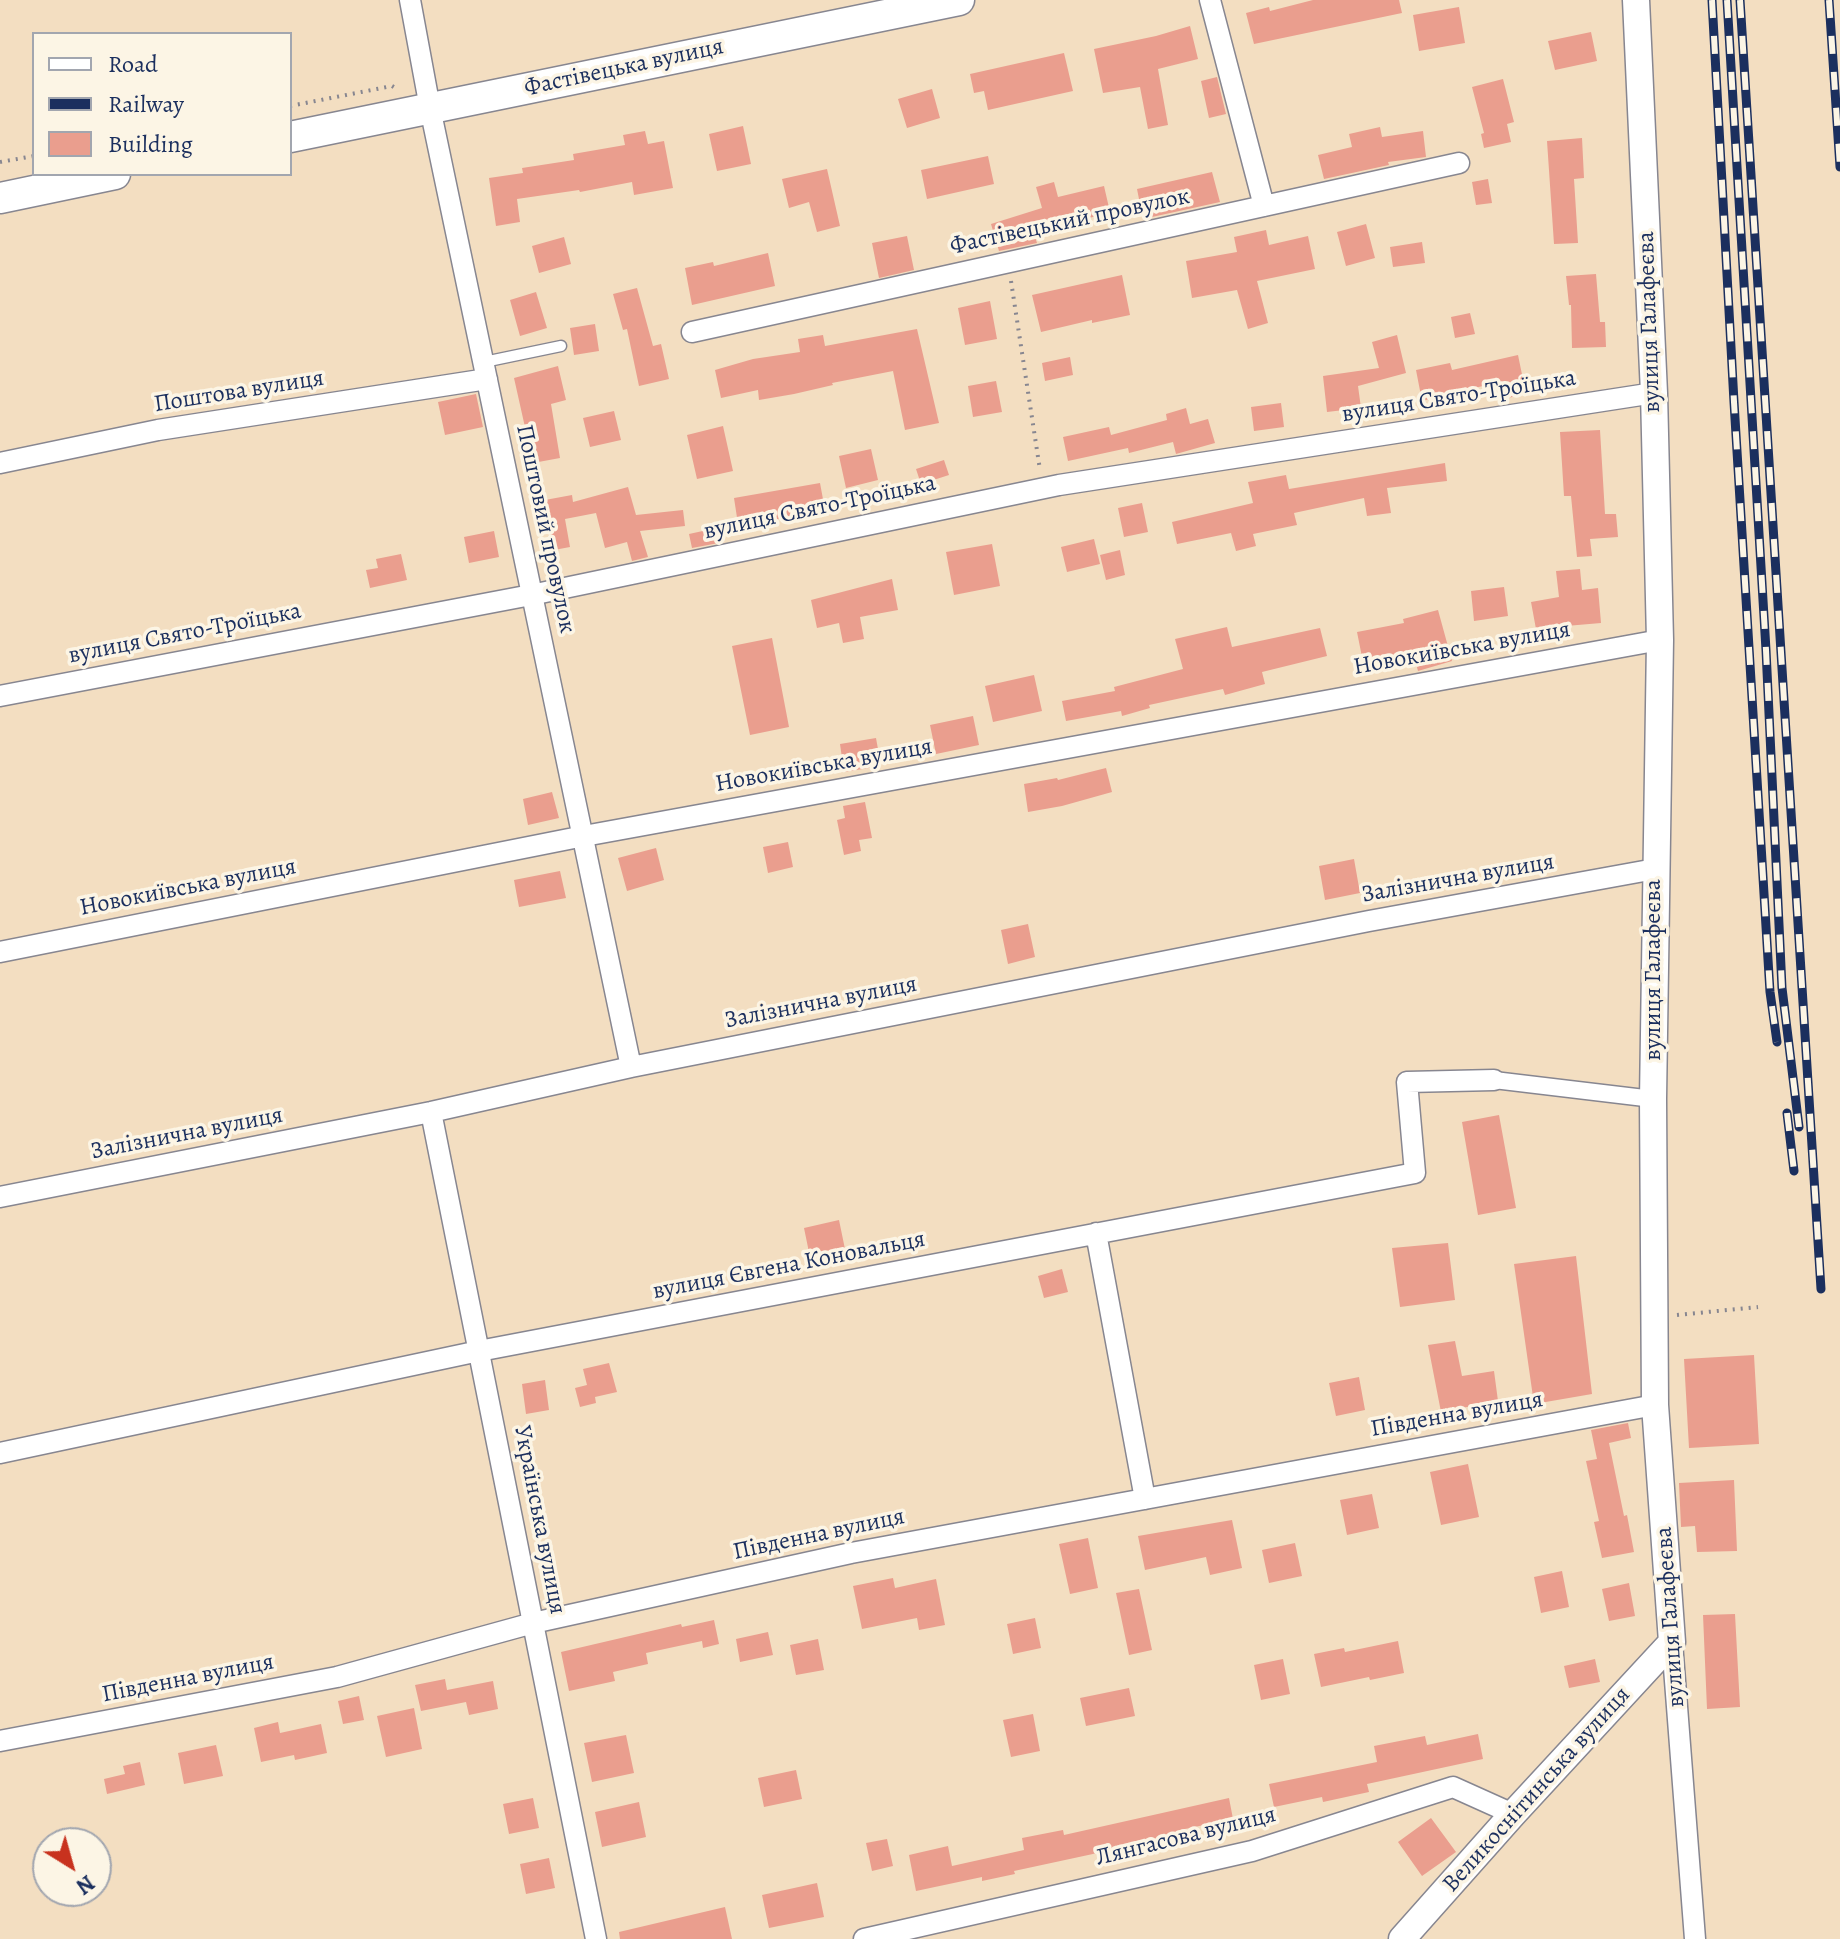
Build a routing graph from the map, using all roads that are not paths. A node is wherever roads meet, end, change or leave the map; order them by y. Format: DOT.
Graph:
graph roads {
  1 [pos="410,0"];
  2 [pos="959,0"];
  3 [pos="1210,0"];
  4 [pos="1636,0"];
  5 [pos="430,108"];
  6 [pos="292,137"];
  7 [pos="1459,163"];
  8 [pos="105,176"];
  9 [pos="0,198"];
  10 [pos="1264,206"];
  11 [pos="692,332"];
  12 [pos="561,346"];
  13 [pos="485,370"];
  14 [pos="1654,393"];
  15 [pos="0,463"];
  16 [pos="531,595"];
  17 [pos="1660,640"];
  18 [pos="0,696"];
  19 [pos="584,836"];
  20 [pos="1655,869"];
  21 [pos="0,952"];
  22 [pos="631,1067"];
  23 [pos="1494,1080"];
  24 [pos="1653,1099"];
  25 [pos="431,1112"];
  26 [pos="0,1197"];
  27 [pos="1096,1233"];
  28 [pos="479,1351"];
  29 [pos="1655,1405"];
  30 [pos="0,1453"];
  31 [pos="1145,1499"];
  32 [pos="533,1623"];
  33 [pos="1672,1642"];
  34 [pos="0,1741"];
  35 [pos="1513,1814"];
  36 [pos="596,1939"];
  37 [pos="864,1939"];
  38 [pos="1402,1939"];
  39 [pos="1695,1939"];
  1 -- 5 [label="street, Поштовий провулок"];
  2 -- 5 [label="main road, Фастівецька вулиця"];
  3 -- 10 [label="street"];
  4 -- 14 [label="street, вулиця Галафеєва"];
  5 -- 6 [label="main road, Фастівецька вулиця"];
  5 -- 13 [label="street, Поштовий провулок"];
  7 -- 10 [label="street, Фастівецький провулок"];
  8 -- 9 [label="main road"];
  10 -- 11 [label="street, Фастівецький провулок"];
  12 -- 13 [label="lane"];
  13 -- 15 [label="street, Поштова вулиця"];
  13 -- 16 [label="street, Поштовий провулок"];
  14 -- 16 [label="street, вулиця Свято-Троїцька"];
  14 -- 17 [label="street, вулиця Галафеєва"];
  16 -- 18 [label="street, вулиця Свято-Троїцька"];
  16 -- 19 [label="street, Поштовий провулок"];
  17 -- 19 [label="street, Новокиївська вулиця"];
  17 -- 20 [label="street, вулиця Галафеєва"];
  19 -- 21 [label="street, Новокиївська вулиця"];
  19 -- 22 [label="street, Поштовий провулок"];
  20 -- 22 [label="street, Залізнична вулиця"];
  20 -- 24 [label="street, вулиця Галафеєва"];
  22 -- 25 [label="street, Залізнична вулиця"];
  23 -- 24 [label="street"];
  23 -- 27 [label="street, вулиця Євгена Коновальця"];
  24 -- 29 [label="street, вулиця Галафеєва"];
  25 -- 26 [label="street, Залізнична вулиця"];
  25 -- 28 [label="street, Українська вулиця"];
  27 -- 28 [label="street, вулиця Євгена Коновальця"];
  27 -- 31 [label="street"];
  28 -- 30 [label="street, вулиця Євгена Коновальця"];
  28 -- 32 [label="street, Українська вулиця"];
  29 -- 31 [label="street, Південна вулиця"];
  29 -- 33 [label="street, вулиця Галафеєва"];
  31 -- 32 [label="street, Південна вулиця"];
  32 -- 34 [label="street, Південна вулиця"];
  32 -- 36 [label="street, Українська вулиця"];
  33 -- 35 [label="street, Великоснітинська вулиця"];
  33 -- 39 [label="street, вулиця Галафеєва"];
  35 -- 37 [label="street, Лянгасова вулиця"];
  35 -- 38 [label="street, Великоснітинська вулиця"];
}
